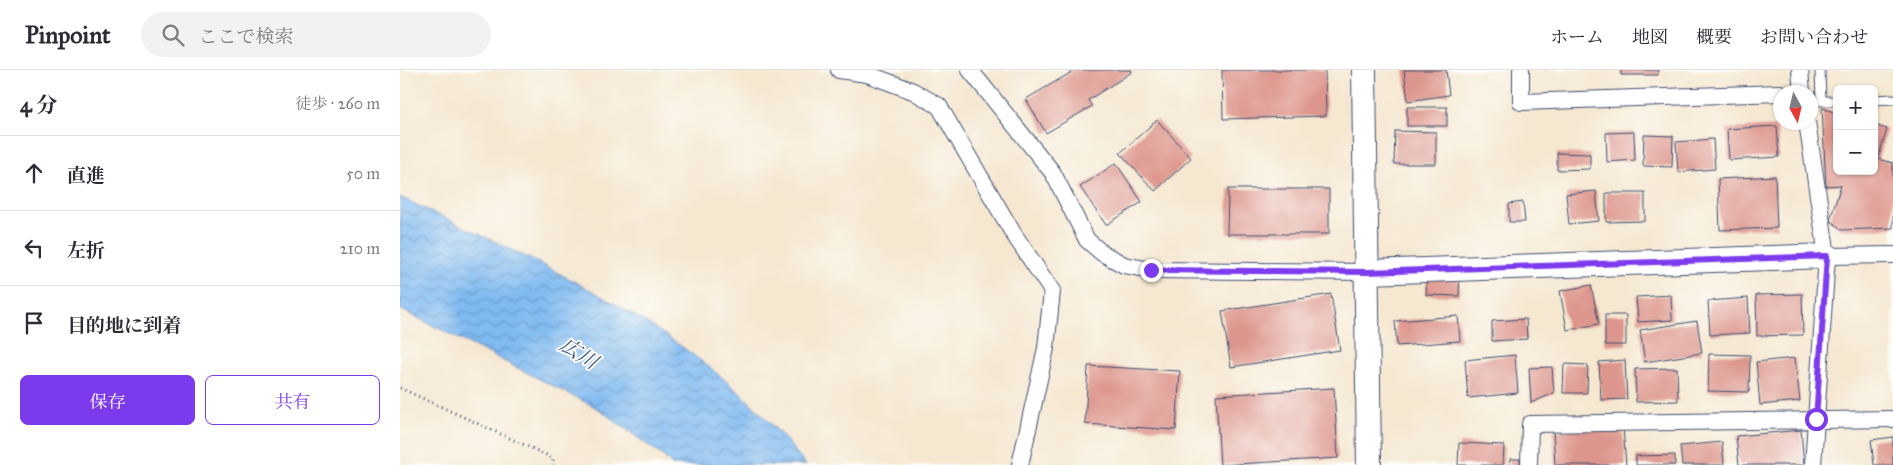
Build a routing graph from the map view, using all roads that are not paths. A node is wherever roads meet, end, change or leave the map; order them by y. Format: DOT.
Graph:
graph roads {
  1 [pos="839,70"];
  2 [pos="970,70"];
  3 [pos="1364,70"];
  4 [pos="1521,70"];
  5 [pos="1800,70"];
  6 [pos="1820,70"];
  7 [pos="1801,85"];
  8 [pos="1773,93"];
  9 [pos="1893,99"];
  10 [pos="1833,100"];
  11 [pos="1878,100"];
  12 [pos="1808,130"];
  13 [pos="1893,255"];
  14 [pos="1827,256"];
  15 [pos="1368,272"];
  16 [pos="1816,419"];
  17 [pos="1893,419"];
  18 [pos="1020,465"];
  19 [pos="1369,465"];
  20 [pos="1529,465"];
  21 [pos="1813,465"];
  1 -- 18 [label="street"];
  2 -- 15 [label="street"];
  3 -- 15 [label="street"];
  4 -- 8 [label="street"];
  5 -- 7 [label="street"];
  6 -- 10 [label="lane"];
  9 -- 11 [label="lane"];
  12 -- 14 [label="street"];
  13 -- 14 [label="street"];
  14 -- 15 [label="street"];
  14 -- 16 [label="street"];
  15 -- 19 [label="street"];
  16 -- 17 [label="street"];
  16 -- 20 [label="street"];
  16 -- 21 [label="street"];
}
